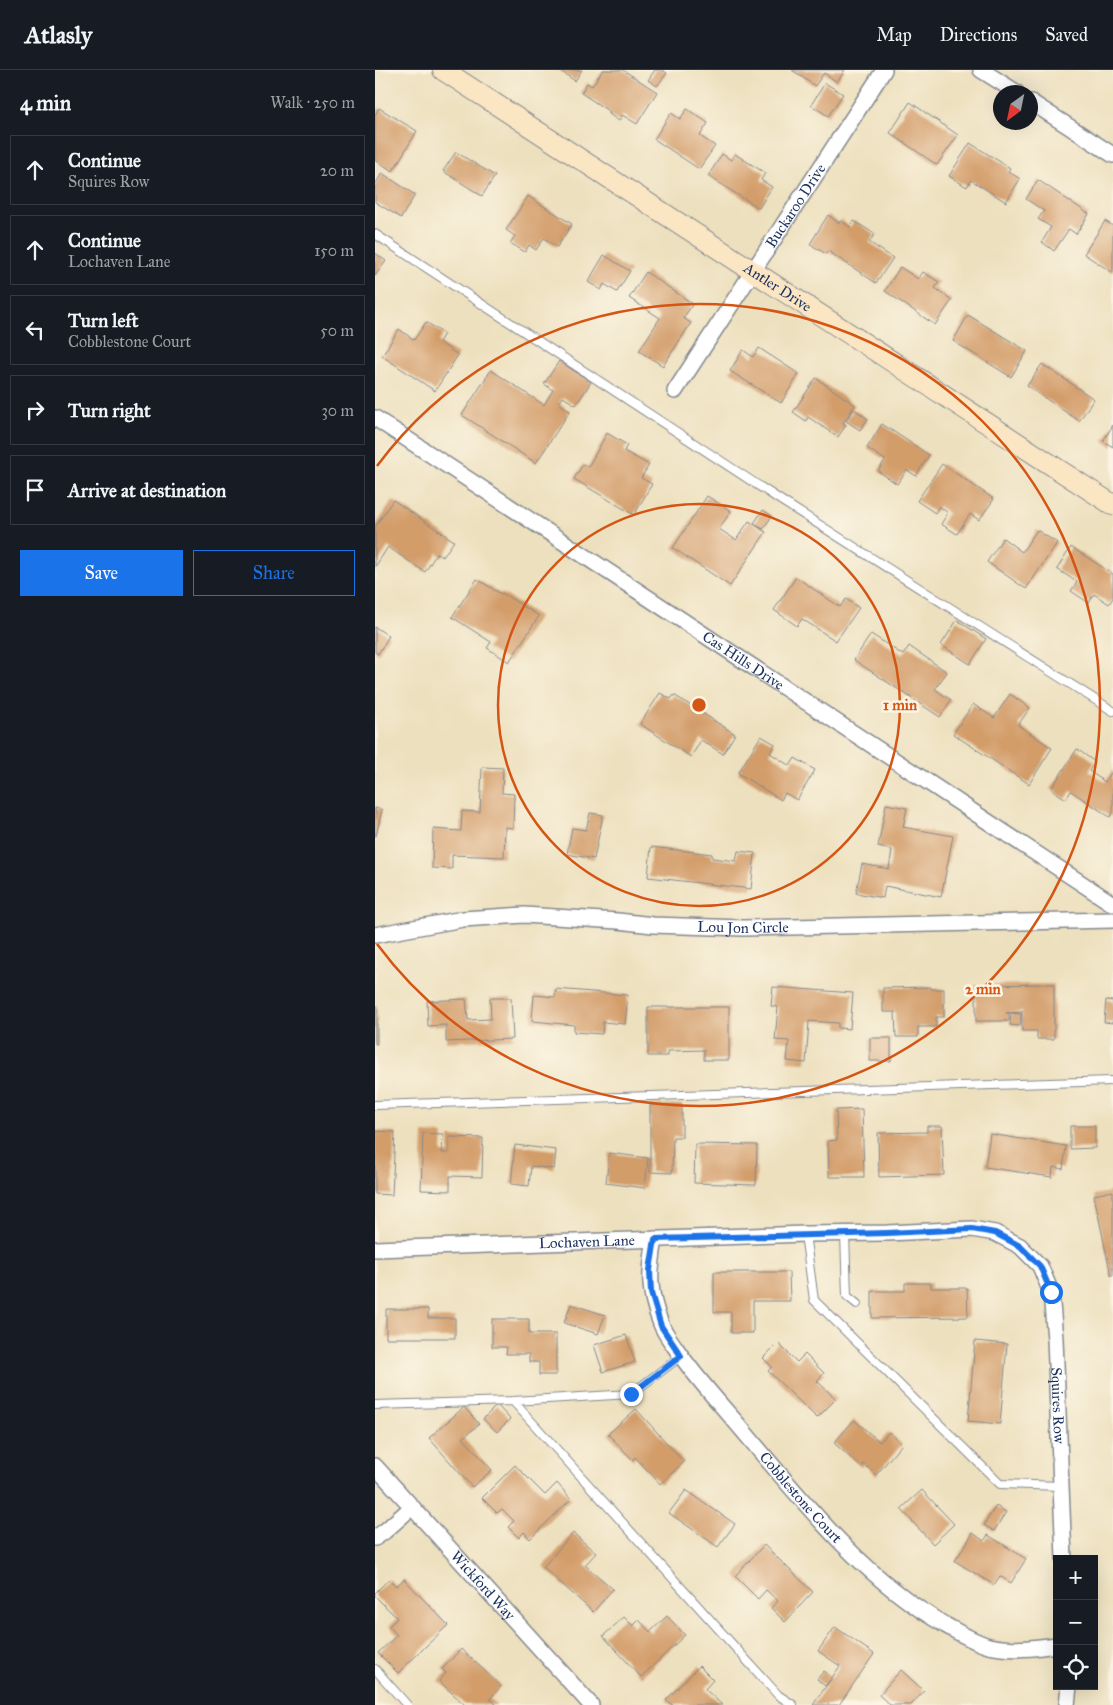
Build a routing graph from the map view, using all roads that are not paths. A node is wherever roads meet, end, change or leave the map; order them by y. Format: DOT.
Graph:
graph roads {
  1 [pos="443,70"];
  2 [pos="884,70"];
  3 [pos="981,70"];
  4 [pos="1005,85"];
  5 [pos="1038,107"];
  6 [pos="1113,156"];
  7 [pos="375,234"];
  8 [pos="752,272"];
  9 [pos="675,391"];
  10 [pos="375,418"];
  11 [pos="1113,505"];
  12 [pos="1113,711"];
  13 [pos="1113,904"];
  14 [pos="1113,920"];
  15 [pos="375,935"];
  16 [pos="1113,1081"];
  17 [pos="375,1105"];
  18 [pos="805,1234"];
  19 [pos="845,1234"];
  20 [pos="655,1239"];
  21 [pos="375,1249"];
  22 [pos="1031,1256"];
  23 [pos="857,1304"];
  24 [pos="681,1356"];
  25 [pos="513,1401"];
  26 [pos="375,1405"];
  27 [pos="375,1466"];
  28 [pos="1061,1486"];
  29 [pos="412,1506"];
  30 [pos="375,1538"];
  31 [pos="1064,1555"];
  32 [pos="1053,1645"];
  33 [pos="375,1669"];
  34 [pos="1069,1690"];
  35 [pos="407,1705"];
  36 [pos="591,1705"];
  37 [pos="793,1705"];
  38 [pos="1067,1705"];
  1 -- 8 [label="street, Antler Drive"];
  2 -- 8 [label="street, Buckaroo Drive"];
  3 -- 4 [label="street"];
  5 -- 6 [label="street"];
  7 -- 12 [label="lane"];
  8 -- 9 [label="street, Buckaroo Drive"];
  8 -- 11 [label="street, Antler Drive"];
  10 -- 13 [label="street, Cas Hills Drive"];
  14 -- 15 [label="street, Lou Jon Circle"];
  16 -- 17 [label="lane"];
  18 -- 19 [label="street, Lochaven Lane"];
  18 -- 20 [label="street, Lochaven Lane"];
  18 -- 28 [label="lane"];
  19 -- 22 [label="street, Lochaven Lane"];
  19 -- 23 [label="lane"];
  20 -- 21 [label="street, Lochaven Lane"];
  20 -- 24 [label="street, Cobblestone Court"];
  22 -- 28 [label="street, Squires Row"];
  24 -- 25 [label="lane"];
  24 -- 32 [label="street, Cobblestone Court"];
  25 -- 26 [label="lane"];
  25 -- 37 [label="lane"];
  27 -- 29 [label="street, Wickford Way"];
  28 -- 31 [label="street, Squires Row"];
  29 -- 30 [label="street"];
  29 -- 36 [label="street, Wickford Way"];
  33 -- 35 [label="lane"];
  34 -- 38 [label="street"];
}
